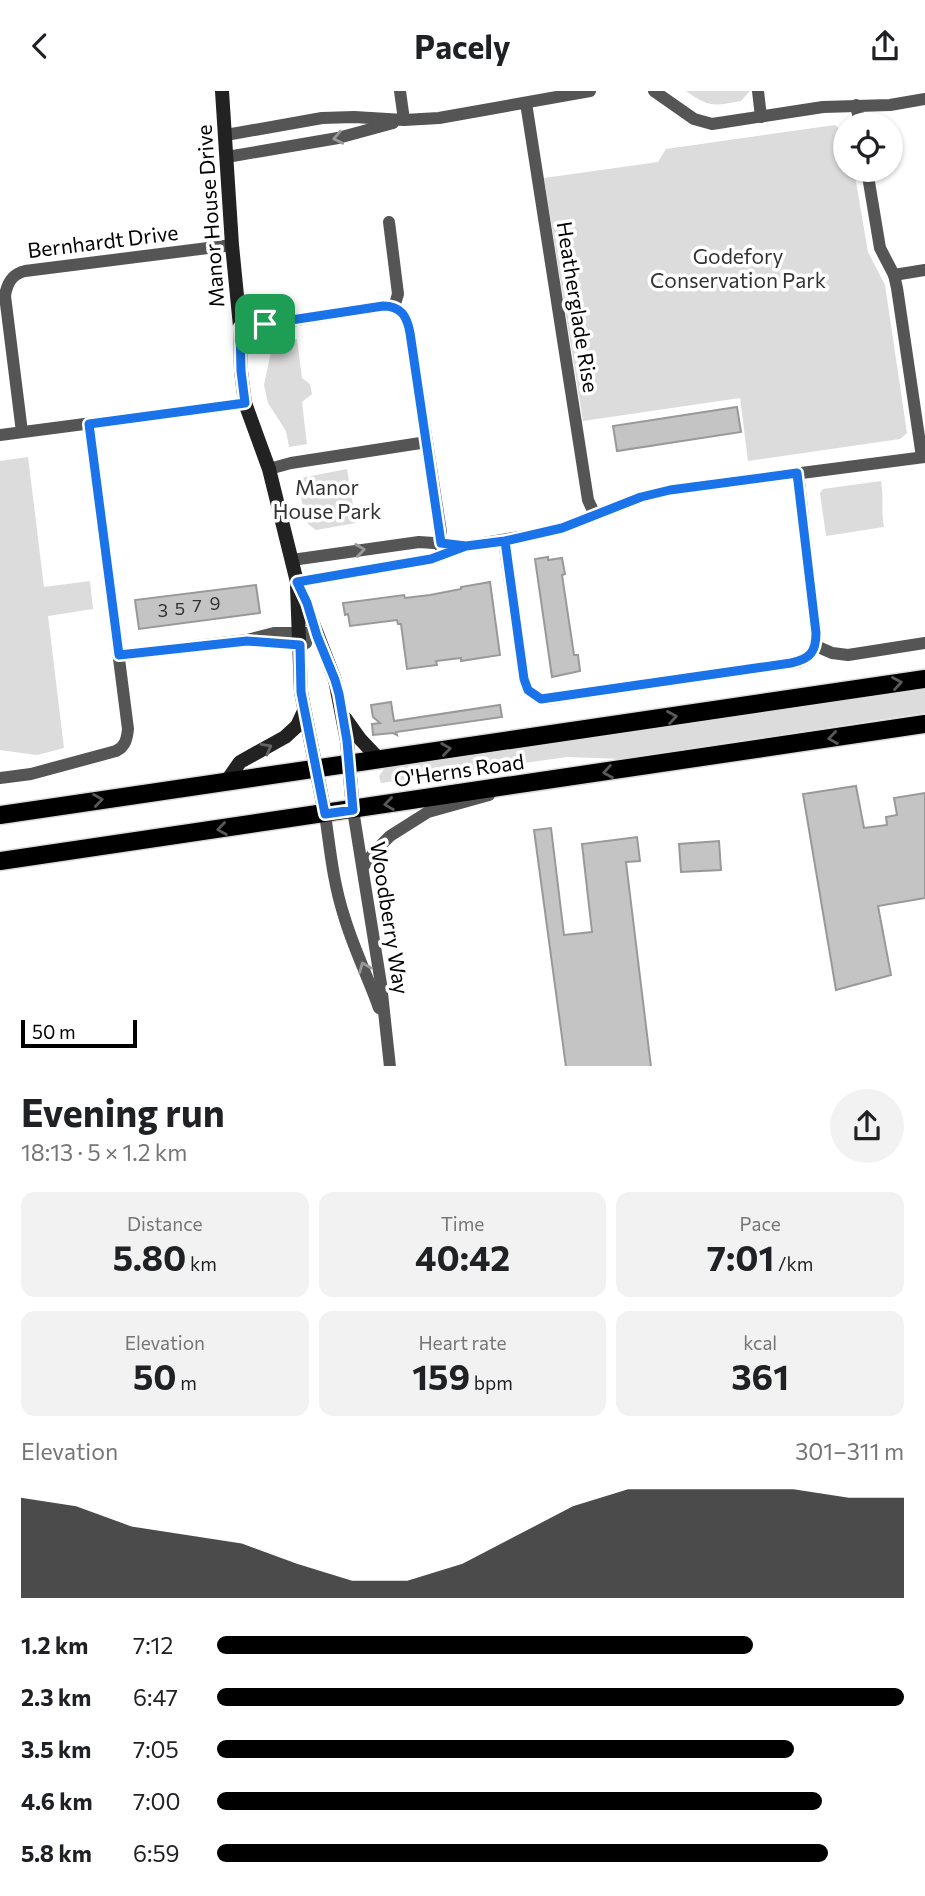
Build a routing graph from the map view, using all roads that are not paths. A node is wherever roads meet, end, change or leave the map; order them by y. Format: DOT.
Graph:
graph roads {
  1 [pos="222,91"];
  2 [pos="400,91"];
  3 [pos="590,91"];
  4 [pos="654,91"];
  5 [pos="758,91"];
  6 [pos="920,97"];
  7 [pos="526,103"];
  8 [pos="856,105"];
  9 [pos="857,112"];
  10 [pos="761,117"];
  11 [pos="404,120"];
  12 [pos="226,135"];
  13 [pos="227,157"];
  14 [pos="869,182"];
  15 [pos="389,222"];
  16 [pos="232,246"];
  17 [pos="925,270"];
  18 [pos="894,275"];
  19 [pos="394,307"];
  20 [pos="240,327"];
  21 [pos="245,403"];
  22 [pos="89,424"];
  23 [pos="22,432"];
  24 [pos="0,435"];
  25 [pos="427,442"];
  26 [pos="924,457"];
  27 [pos="269,469"];
  28 [pos="797,473"];
  29 [pos="595,515"];
  30 [pos="505,541"];
  31 [pos="441,549"];
  32 [pos="292,560"];
  33 [pos="297,582"];
  34 [pos="317,636"];
  35 [pos="300,639"];
  36 [pos="925,643"];
  37 [pos="816,646"];
  38 [pos="119,655"];
  39 [pos="925,679"];
  40 [pos="304,711"];
  41 [pos="343,714"];
  42 [pos="925,725"];
  43 [pos="379,759"];
  44 [pos="349,763"];
  45 [pos="316,769"];
  46 [pos="0,778"];
  47 [pos="226,782"];
  48 [pos="529,784"];
  49 [pos="353,810"];
  50 [pos="325,814"];
  51 [pos="0,815"];
  52 [pos="0,861"];
  53 [pos="363,867"];
  54 [pos="386,1032"];
  55 [pos="390,1066"];
  1 -- 12 [label="street, Manor House Drive"];
  2 -- 11 [label="street"];
  3 -- 7 [label="street"];
  4 -- 10 [label="street"];
  5 -- 10 [label="street"];
  6 -- 8 [label="street"];
  7 -- 11 [label="street"];
  7 -- 29 [label="street, Heatherglade Rise"];
  8 -- 9 [label="street"];
  8 -- 10 [label="street"];
  11 -- 12 [label="street"];
  11 -- 13 [label="street, one-way"];
  12 -- 13 [label="street, Manor House Drive"];
  13 -- 16 [label="street, Manor House Drive"];
  14 -- 18 [label="street"];
  15 -- 19 [label="street"];
  16 -- 20 [label="street, Manor House Drive"];
  16 -- 23 [label="street, Bernhardt Drive"];
  17 -- 18 [label="street"];
  18 -- 26 [label="street"];
  19 -- 20 [label="street"];
  19 -- 25 [label="street"];
  20 -- 21 [label="street, Manor House Drive"];
  21 -- 22 [label="street"];
  21 -- 27 [label="street, Manor House Drive"];
  22 -- 23 [label="street"];
  22 -- 38 [label="street"];
  23 -- 24 [label="street"];
  25 -- 27 [label="street"];
  25 -- 31 [label="street"];
  26 -- 28 [label="street"];
  27 -- 32 [label="street, Manor House Drive"];
  28 -- 29 [label="street"];
  28 -- 37 [label="street"];
  29 -- 30 [label="street"];
  30 -- 31 [label="street"];
  30 -- 37 [label="street"];
  32 -- 31 [label="street, one-way"];
  31 -- 33 [label="street"];
  32 -- 33 [label="street, Manor House Drive"];
  33 -- 34 [label="street, Manor House Drive"];
  33 -- 35 [label="street, Manor House Drive"];
  34 -- 35 [label="street"];
  34 -- 41 [label="street, Manor House Drive"];
  35 -- 38 [label="street"];
  35 -- 40 [label="street, Manor House Drive"];
  36 -- 37 [label="street"];
  38 -- 46 [label="street"];
  43 -- 39 [label="main road, O'Herns Road, one-way"];
  40 -- 45 [label="street, Manor House Drive"];
  47 -- 40 [label="street, one-way"];
  41 -- 43 [label="street"];
  41 -- 44 [label="street, Manor House Drive"];
  42 -- 48 [label="main road, O'Herns Road, one-way"];
  43 -- 44 [label="main road, O'Herns Road"];
  44 -- 45 [label="main road, O'Herns Road"];
  44 -- 49 [label="street, Manor House Drive"];
  45 -- 47 [label="main road, O'Herns Road"];
  45 -- 50 [label="street, Manor House Drive"];
  51 -- 47 [label="main road, O'Herns Road, one-way"];
  48 -- 49 [label="main road, O'Herns Road, one-way"];
  48 -- 53 [label="street"];
  49 -- 50 [label="main road, O'Herns Road"];
  49 -- 53 [label="street, Woodberry Way"];
  50 -- 52 [label="main road, O'Herns Road, one-way"];
  54 -- 50 [label="street, Woodberry Way, one-way"];
  53 -- 54 [label="street, Woodberry Way"];
  54 -- 55 [label="street, Woodberry Way"];
}
